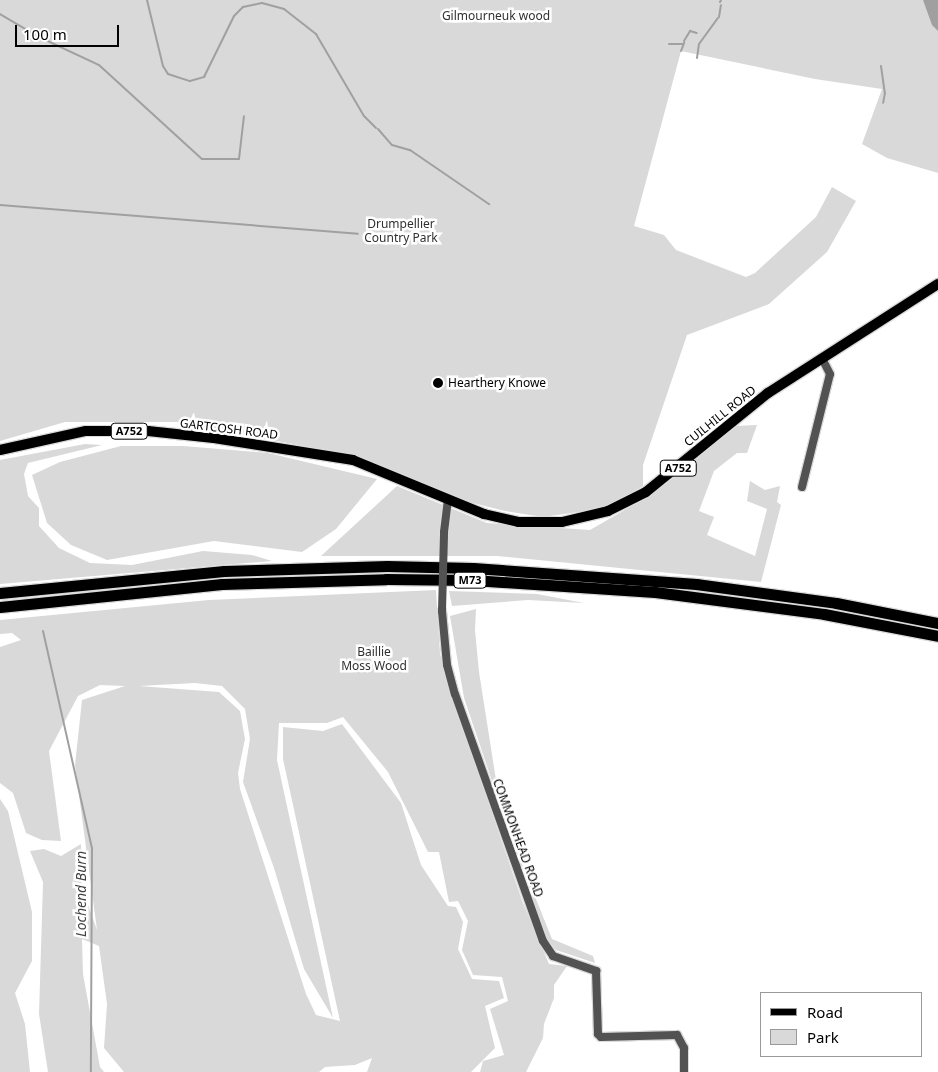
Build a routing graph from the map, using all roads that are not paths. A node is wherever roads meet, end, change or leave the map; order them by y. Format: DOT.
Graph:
graph roads {
  1 [pos="938,284"];
  2 [pos="822,358"];
  3 [pos="0,450"];
  4 [pos="802,488"];
  5 [pos="448,500"];
  6 [pos="0,594"];
  7 [pos="0,607"];
  8 [pos="938,623"];
  9 [pos="938,636"];
  10 [pos="684,1072"];
  1 -- 2 [label="main road, CUILHILL ROAD / A752"];
  2 -- 4 [label="street"];
  2 -- 5 [label="main road, CUILHILL ROAD / A752"];
  3 -- 5 [label="main road, GARTCOSH ROAD / A752"];
  5 -- 10 [label="street, COMMONHEAD ROAD, bridge"];
  6 -- 8 [label="highway, M73"];
  7 -- 9 [label="highway, M73"];
}
